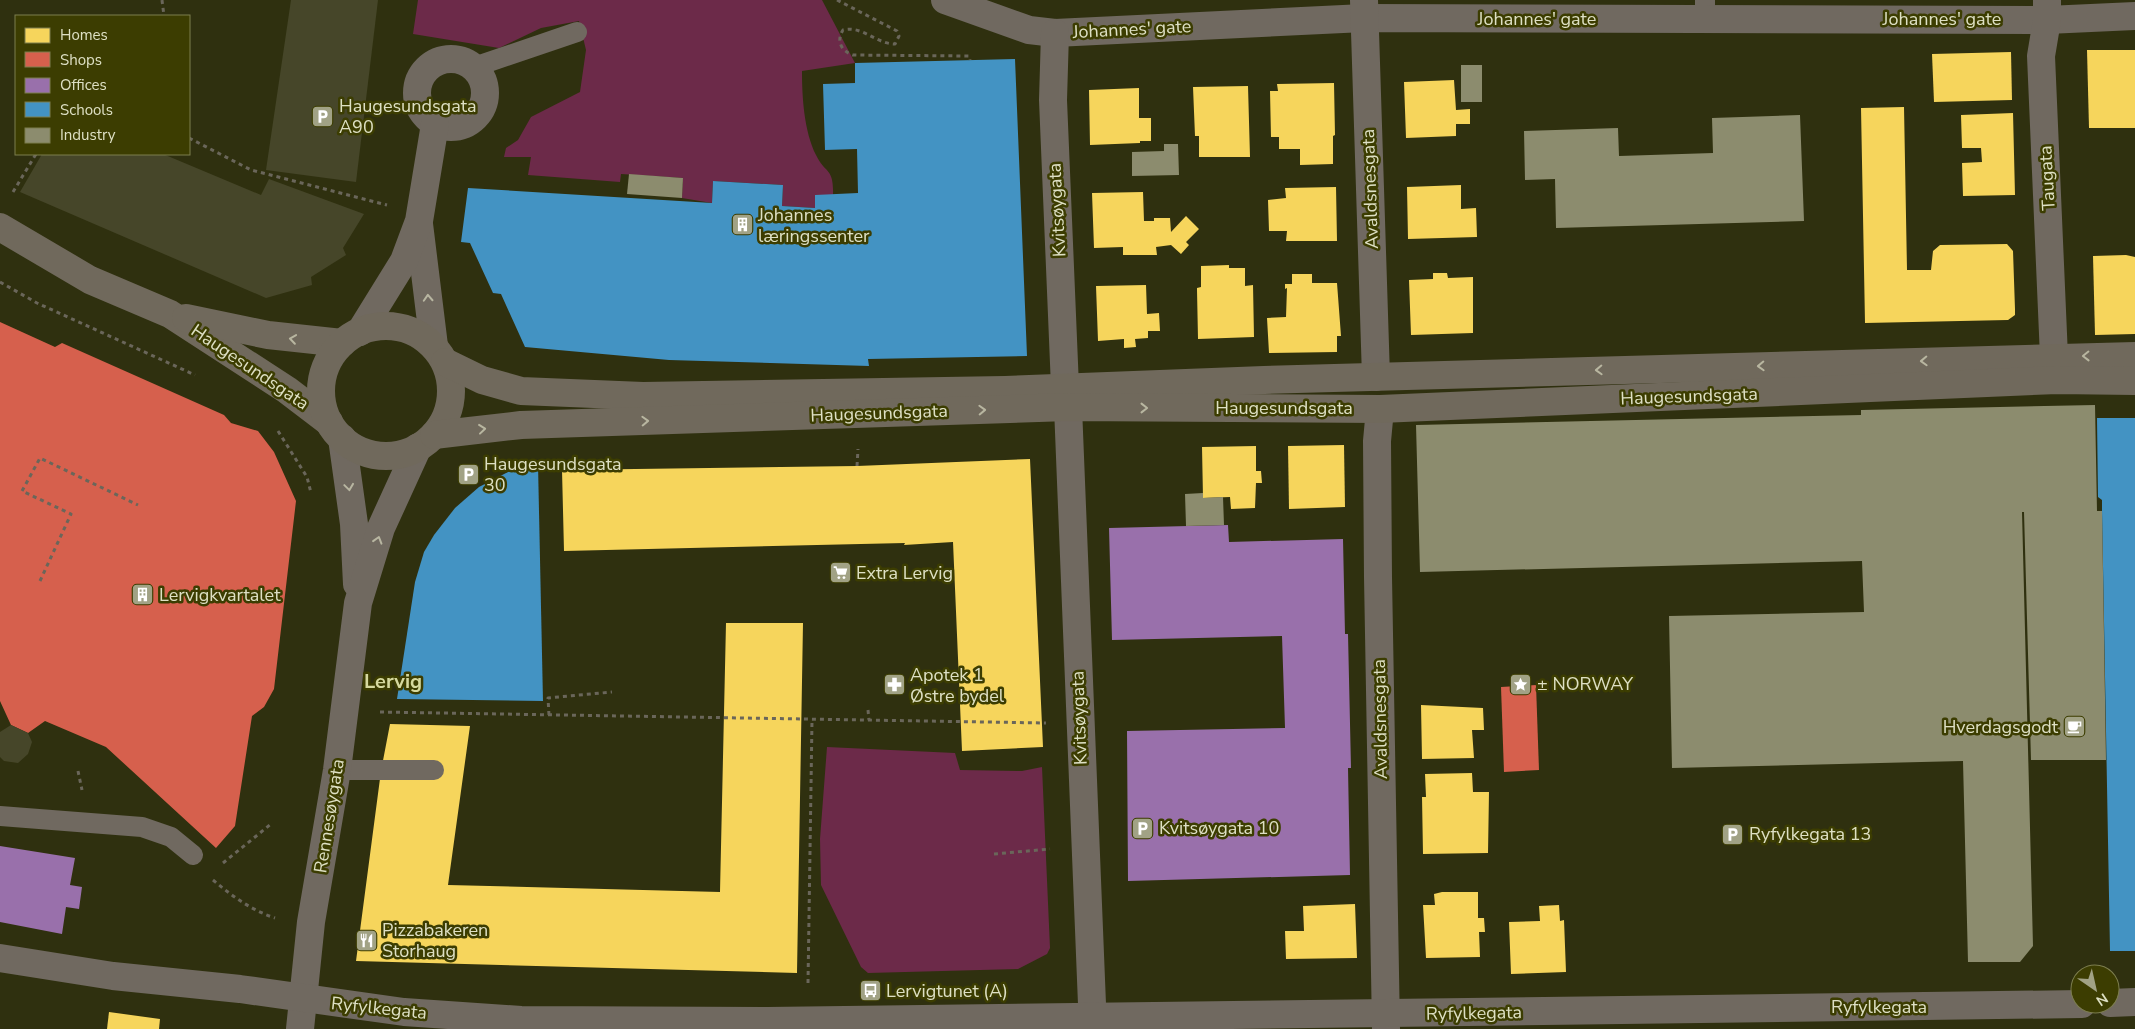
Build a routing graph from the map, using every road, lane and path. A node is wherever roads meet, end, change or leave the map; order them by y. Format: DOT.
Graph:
graph roads {
  1 [pos="162,0"];
  2 [pos="837,0"];
  3 [pos="945,0"];
  4 [pos="1364,9"];
  5 [pos="1512,9"];
  6 [pos="1705,10"];
  7 [pos="2047,10"];
  8 [pos="164,15"];
  9 [pos="2135,16"];
  10 [pos="577,32"];
  11 [pos="1055,33"];
  12 [pos="970,60"];
  13 [pos="474,67"];
  14 [pos="435,124"];
  15 [pos="190,139"];
  16 [pos="35,155"];
  17 [pos="13,192"];
  18 [pos="390,206"];
  19 [pos="419,221"];
  20 [pos="0,227"];
  21 [pos="0,282"];
  22 [pos="170,314"];
  23 [pos="351,337"];
  24 [pos="440,354"];
  25 [pos="2135,356"];
  26 [pos="2054,357"];
  27 [pos="1376,377"];
  28 [pos="204,379"];
  29 [pos="2135,381"];
  30 [pos="1066,397"];
  31 [pos="1380,409"];
  32 [pos="273,424"];
  33 [pos="335,430"];
  34 [pos="426,441"];
  35 [pos="314,502"];
  36 [pos="138,505"];
  37 [pos="40,581"];
  38 [pos="358,603"];
  39 [pos="612,692"];
  40 [pos="868,710"];
  41 [pos="374,712"];
  42 [pos="549,714"];
  43 [pos="812,720"];
  44 [pos="869,720"];
  45 [pos="1052,724"];
  46 [pos="337,770"];
  47 [pos="434,770"];
  48 [pos="0,816"];
  49 [pos="271,824"];
  50 [pos="1056,848"];
  51 [pos="994,854"];
  52 [pos="193,855"];
  53 [pos="208,876"];
  54 [pos="278,919"];
  55 [pos="0,958"];
  56 [pos="808,982"];
  57 [pos="302,1000"];
  58 [pos="2135,1002"];
  59 [pos="2120,1003"];
  60 [pos="2070,1004"];
  61 [pos="1385,1022"];
  62 [pos="1093,1023"];
  63 [pos="300,1029"];
  1 -- 8 [label="path"];
  2 -- 12 [label="path"];
  3 -- 11 [label="street, Johannes' gate"];
  4 -- 5 [label="street, Johannes' gate"];
  4 -- 11 [label="street, Johannes' gate"];
  4 -- 27 [label="street, Avaldsnesgata"];
  5 -- 6 [label="street, Johannes' gate"];
  6 -- 7 [label="street, Johannes' gate"];
  7 -- 9 [label="street, Johannes' gate"];
  7 -- 26 [label="street, Taugata"];
  10 -- 13 [label="lane"];
  11 -- 30 [label="street, Kvitsøygata"];
  13 -- 14 [label="street"];
  13 -- 14 [label="street"];
  14 -- 19 [label="street"];
  15 -- 18 [label="path"];
  16 -- 17 [label="path"];
  19 -- 23 [label="street"];
  24 -- 19 [label="street, one-way"];
  20 -- 22 [label="main road, Haugesundsgata"];
  21 -- 28 [label="path"];
  23 -- 22 [label="main road, Haugesundsgata, one-way"];
  22 -- 33 [label="main road, Haugesundsgata"];
  23 -- 24 [label="main road"];
  23 -- 33 [label="main road"];
  24 -- 30 [label="main road, Haugesundsgata"];
  24 -- 34 [label="main road"];
  25 -- 26 [label="main road, Haugesundsgata, one-way"];
  26 -- 27 [label="main road, Haugesundsgata, one-way"];
  27 -- 30 [label="main road, Haugesundsgata"];
  29 -- 31 [label="main road, Haugesundsgata"];
  30 -- 31 [label="main road, Haugesundsgata, one-way"];
  34 -- 30 [label="main road, Haugesundsgata, one-way"];
  30 -- 62 [label="street, Kvitsøygata"];
  31 -- 61 [label="street, Avaldsnesgata"];
  32 -- 35 [label="path"];
  33 -- 34 [label="main road"];
  33 -- 38 [label="street, Rennesøygata, one-way"];
  38 -- 34 [label="street, Rennesøygata, one-way"];
  36 -- 37 [label="path"];
  38 -- 46 [label="street, Rennesøygata"];
  39 -- 42 [label="path"];
  40 -- 44 [label="path"];
  41 -- 42 [label="path"];
  42 -- 43 [label="path"];
  43 -- 44 [label="path"];
  43 -- 56 [label="path"];
  44 -- 45 [label="path"];
  46 -- 47 [label="lane"];
  46 -- 57 [label="street, Rennesøygata"];
  48 -- 52 [label="lane"];
  49 -- 53 [label="path"];
  50 -- 51 [label="path"];
  52 -- 53 [label="path"];
  53 -- 54 [label="path"];
  55 -- 57 [label="street, Ryfylkegata"];
  57 -- 62 [label="street, Ryfylkegata"];
  57 -- 63 [label="street, Rennesøygata"];
  58 -- 59 [label="street"];
  60 -- 61 [label="street, Ryfylkegata"];
  61 -- 62 [label="street, Ryfylkegata"];
}
